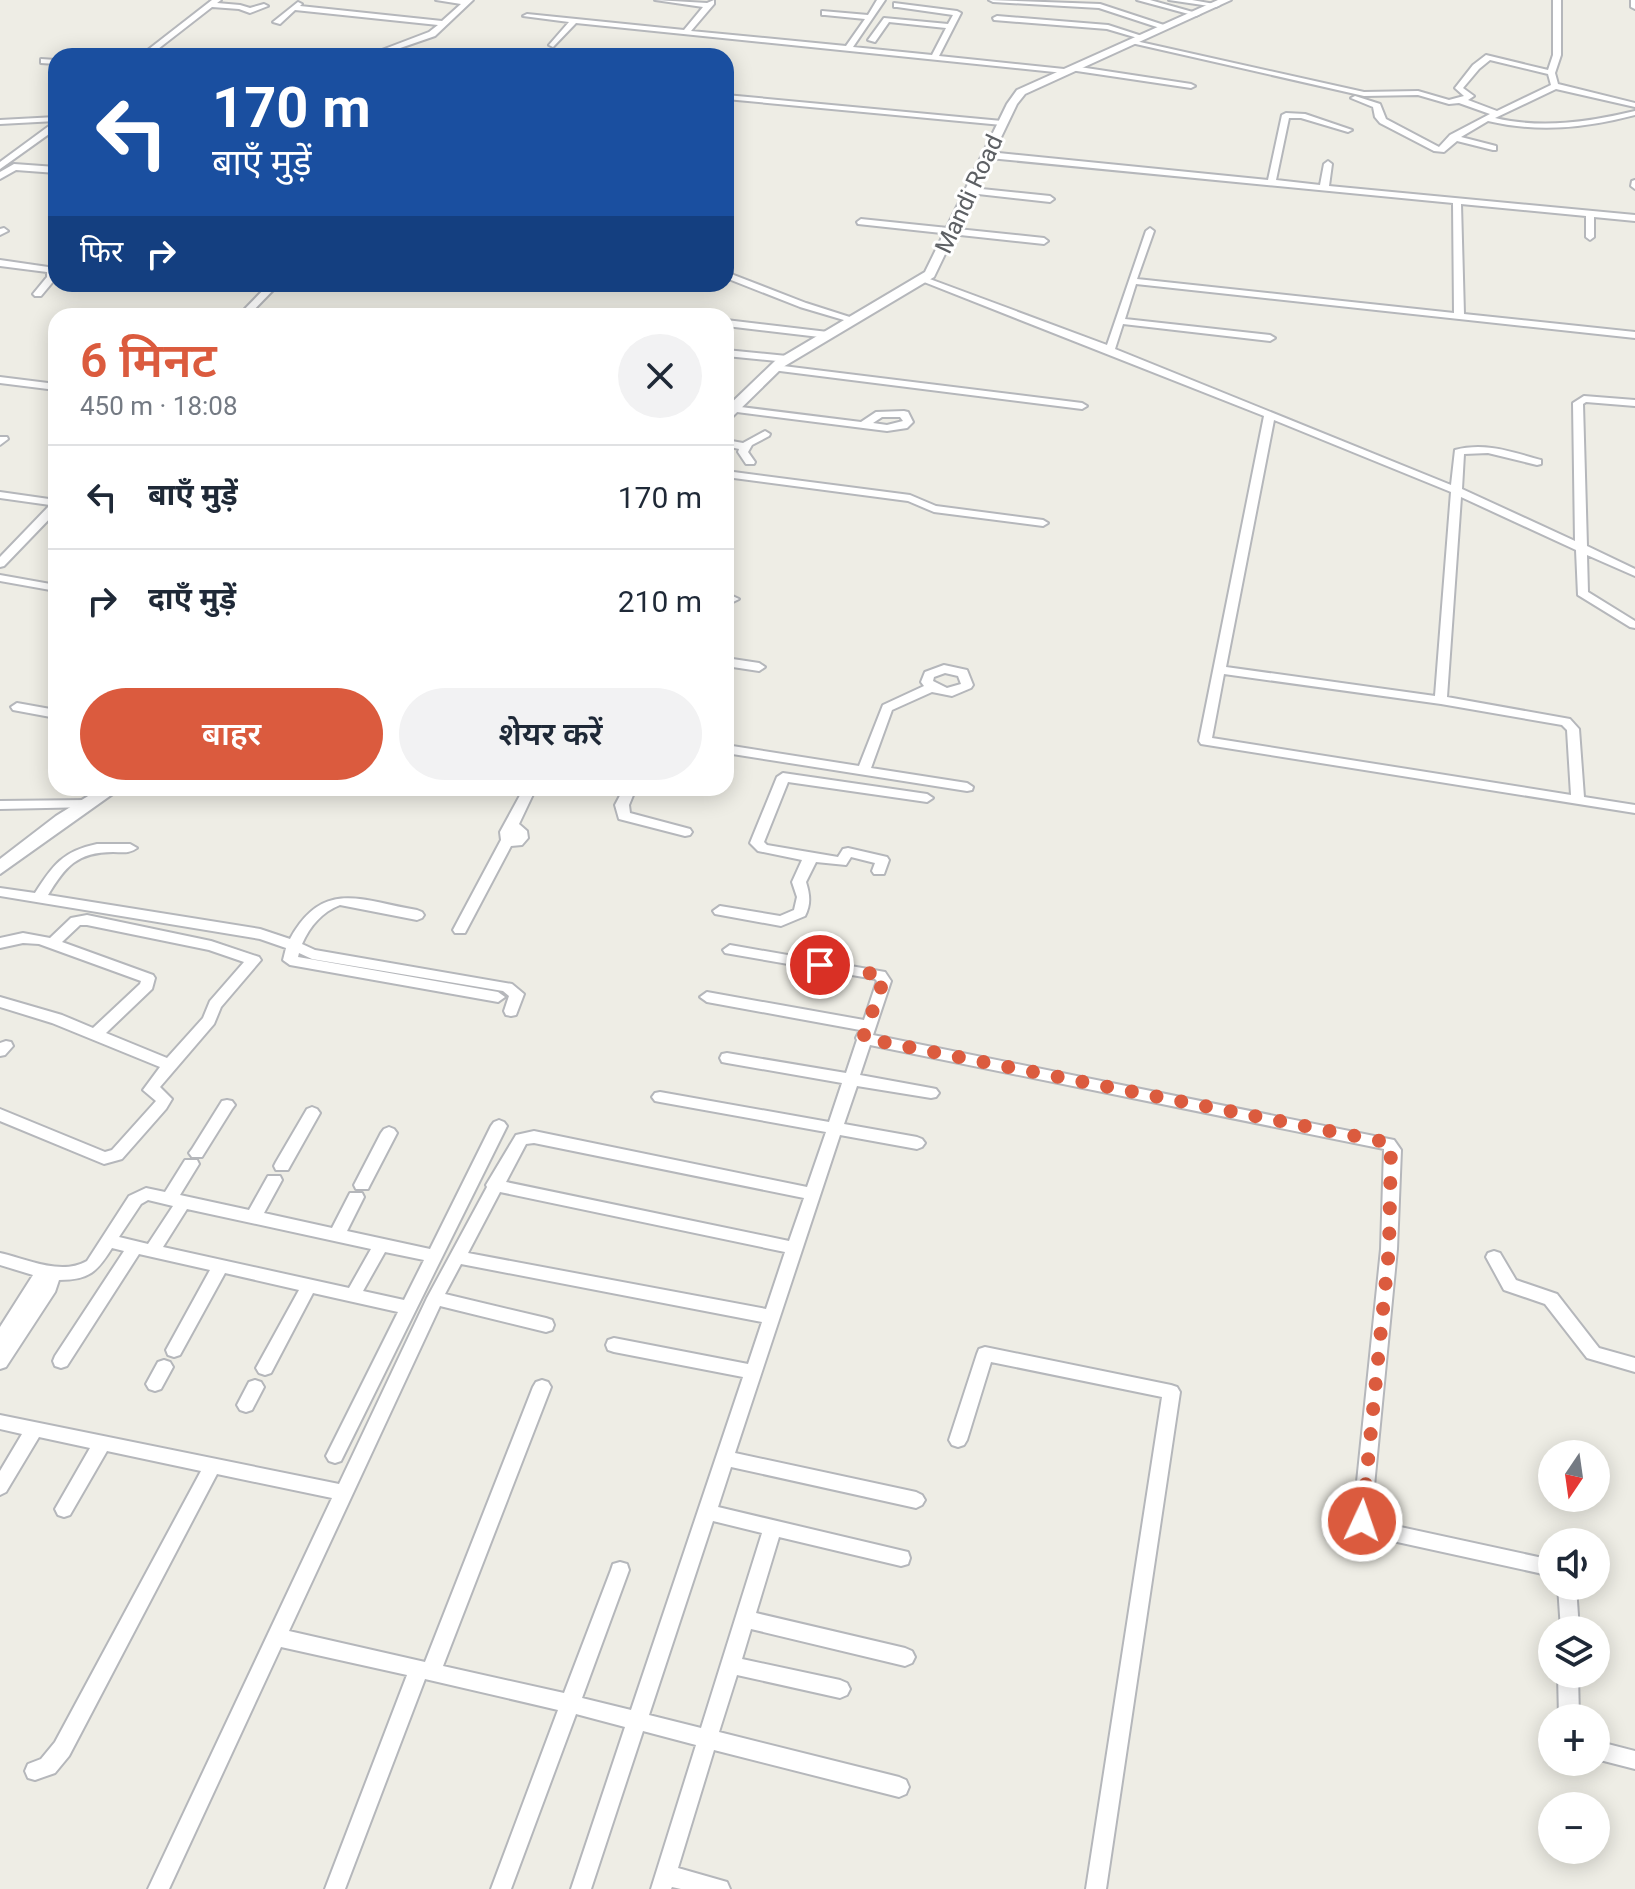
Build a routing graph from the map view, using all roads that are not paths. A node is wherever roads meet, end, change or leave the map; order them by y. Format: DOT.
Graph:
graph roads {
  1 [pos="303,0"];
  2 [pos="440,0"];
  3 [pos="659,0"];
  4 [pos="881,0"];
  5 [pos="993,0"];
  6 [pos="1141,0"];
  7 [pos="1172,0"];
  8 [pos="1557,0"];
  9 [pos="1635,0"];
  10 [pos="467,1"];
  11 [pos="214,2"];
  12 [pos="710,2"];
  13 [pos="1221,3"];
  14 [pos="897,5"];
  15 [pos="264,6"];
  16 [pos="1635,7"];
  17 [pos="293,8"];
  18 [pos="825,13"];
  19 [pos="1196,14"];
  20 [pos="527,16"];
  21 [pos="869,17"];
  22 [pos="997,18"];
  23 [pos="574,21"];
  24 [pos="277,22"];
  25 [pos="443,23"];
  26 [pos="950,26"];
  27 [pos="1166,27"];
  28 [pos="686,32"];
  29 [pos="1136,39"];
  30 [pos="872,40"];
  31 [pos="553,45"];
  32 [pos="154,48"];
  33 [pos="394,48"];
  34 [pos="849,48"];
  35 [pos="935,56"];
  36 [pos="44,61"];
  37 [pos="48,61"];
  38 [pos="1069,69"];
  39 [pos="1551,73"];
  40 [pos="1191,86"];
  41 [pos="1555,86"];
  42 [pos="1337,88"];
  43 [pos="734,98"];
  44 [pos="1460,100"];
  45 [pos="1635,105"];
  46 [pos="1635,113"];
  47 [pos="1493,116"];
  48 [pos="0,122"];
  49 [pos="48,122"];
  50 [pos="1002,123"];
  51 [pos="48,130"];
  52 [pos="1348,130"];
  53 [pos="43,135"];
  54 [pos="48,136"];
  55 [pos="1453,137"];
  56 [pos="1493,148"];
  57 [pos="989,155"];
  58 [pos="1328,164"];
  59 [pos="0,166"];
  60 [pos="48,169"];
  61 [pos="0,176"];
  62 [pos="1271,184"];
  63 [pos="1324,189"];
  64 [pos="972,191"];
  65 [pos="1050,199"];
  66 [pos="1457,203"];
  67 [pos="1590,215"];
  68 [pos="1635,218"];
  69 [pos="861,222"];
  70 [pos="953,231"];
  71 [pos="1150,231"];
  72 [pos="1590,237"];
  73 [pos="1044,241"];
  74 [pos="0,263"];
  75 [pos="48,269"];
  76 [pos="734,278"];
  77 [pos="924,280"];
  78 [pos="1132,281"];
  79 [pos="48,282"];
  80 [pos="266,292"];
  81 [pos="38,294"];
  82 [pos="251,308"];
  83 [pos="1459,316"];
  84 [pos="854,320"];
  85 [pos="1119,321"];
  86 [pos="734,324"];
  87 [pos="828,335"];
  88 [pos="1635,335"];
  89 [pos="1270,338"];
  90 [pos="1110,350"];
  91 [pos="734,357"];
  92 [pos="780,364"];
  93 [pos="0,380"];
  94 [pos="48,386"];
  95 [pos="1635,403"];
  96 [pos="1082,406"];
  97 [pos="734,408"];
  98 [pos="734,412"];
  99 [pos="1270,414"];
  100 [pos="863,425"];
  101 [pos="765,434"];
  102 [pos="734,445"];
  103 [pos="745,447"];
  104 [pos="750,462"];
  105 [pos="1537,462"];
  106 [pos="734,469"];
  107 [pos="734,475"];
  108 [pos="877,489"];
  109 [pos="1455,490"];
  110 [pos="0,495"];
  111 [pos="48,504"];
  112 [pos="48,513"];
  113 [pos="1043,523"];
  114 [pos="1581,550"];
  115 [pos="0,564"];
  116 [pos="1635,573"];
  117 [pos="0,578"];
  118 [pos="48,587"];
  119 [pos="1634,625"];
  120 [pos="734,663"];
  121 [pos="759,667"];
  122 [pos="1219,670"];
  123 [pos="932,687"];
  124 [pos="1441,700"];
  125 [pos="17,707"];
  126 [pos="48,713"];
  127 [pos="734,750"];
  128 [pos="864,770"];
  129 [pos="894,775"];
  130 [pos="967,787"];
  131 [pos="0,791"];
  132 [pos="888,792"];
  133 [pos="100,796"];
  134 [pos="526,796"];
  135 [pos="626,796"];
  136 [pos="927,798"];
  137 [pos="1578,800"];
  138 [pos="0,803"];
  139 [pos="87,804"];
  140 [pos="1635,809"];
  141 [pos="685,832"];
  142 [pos="130,848"];
  143 [pos="809,857"];
  144 [pos="0,868"];
  145 [pos="879,871"];
  146 [pos="0,892"];
  147 [pos="39,898"];
  148 [pos="720,911"];
  149 [pos="417,915"];
  150 [pos="460,930"];
  151 [pos="0,943"];
  152 [pos="52,944"];
  153 [pos="293,946"];
  154 [pos="730,950"];
  155 [pos="498,997"];
  156 [pos="707,997"];
  157 [pos="0,1002"];
  158 [pos="511,1011"];
  159 [pos="866,1032"];
  160 [pos="95,1035"];
  161 [pos="727,1058"];
  162 [pos="169,1065"];
  163 [pos="850,1079"];
  164 [pos="931,1093"];
  165 [pos="660,1097"];
  166 [pos="227,1105"];
  167 [pos="312,1113"];
  168 [pos="0,1115"];
  169 [pos="499,1126"];
  170 [pos="833,1129"];
  171 [pos="389,1133"];
  172 [pos="917,1143"];
  173 [pos="494,1185"];
  174 [pos="811,1194"];
  175 [pos="177,1200"];
  176 [pos="254,1216"];
  177 [pos="337,1235"];
  178 [pos="108,1241"];
  179 [pos="381,1245"];
  180 [pos="794,1248"];
  181 [pos="144,1249"];
  182 [pos="434,1256"];
  183 [pos="457,1257"];
  184 [pos="1494,1257"];
  185 [pos="0,1259"];
  186 [pos="221,1266"];
  187 [pos="49,1272"];
  188 [pos="309,1286"];
  189 [pos="353,1295"];
  190 [pos="435,1298"];
  191 [pos="409,1308"];
  192 [pos="771,1317"];
  193 [pos="546,1325"];
  194 [pos="0,1341"];
  195 [pos="614,1345"];
  196 [pos="174,1350"];
  197 [pos="61,1361"];
  198 [pos="0,1362"];
  199 [pos="1635,1365"];
  200 [pos="164,1367"];
  201 [pos="265,1368"];
  202 [pos="752,1372"];
  203 [pos="155,1384"];
  204 [pos="255,1387"];
  205 [pos="542,1387"];
  206 [pos="246,1405"];
  207 [pos="0,1422"];
  208 [pos="35,1428"];
  209 [pos="958,1440"];
  210 [pos="103,1442"];
  211 [pos="335,1456"];
  212 [pos="724,1458"];
  213 [pos="213,1465"];
  214 [pos="0,1487"];
  215 [pos="344,1493"];
  216 [pos="916,1500"];
  217 [pos="64,1509"];
  218 [pos="706,1512"];
  219 [pos="773,1528"];
  220 [pos="901,1558"];
  221 [pos="1538,1565"];
  222 [pos="620,1570"];
  223 [pos="745,1619"];
  224 [pos="277,1637"];
  225 [pos="905,1657"];
  226 [pos="730,1665"];
  227 [pos="425,1670"];
  228 [pos="840,1689"];
  229 [pos="571,1704"];
  230 [pos="637,1720"];
  231 [pos="708,1737"];
  232 [pos="1610,1754"];
  233 [pos="1635,1760"];
  234 [pos="35,1771"];
  235 [pos="899,1787"];
  236 [pos="664,1882"];
  237 [pos="158,1889"];
  238 [pos="335,1889"];
  239 [pos="501,1889"];
  240 [pos="581,1889"];
  241 [pos="720,1889"];
  242 [pos="1096,1889"];
  1 -- 17 [label="street"];
  2 -- 10 [label="street"];
  3 -- 12 [label="street"];
  4 -- 21 [label="street"];
  5 -- 27 [label="street"];
  6 -- 19 [label="street"];
  7 -- 13 [label="street"];
  8 -- 39 [label="street"];
  9 -- 16 [label="street"];
  10 -- 25 [label="street"];
  11 -- 15 [label="street"];
  11 -- 32 [label="street"];
  12 -- 28 [label="street"];
  13 -- 19 [label="street, Mandi Road"];
  14 -- 26 [label="street"];
  17 -- 24 [label="street"];
  17 -- 25 [label="street"];
  18 -- 21 [label="street"];
  19 -- 27 [label="street, Mandi Road"];
  20 -- 23 [label="street"];
  21 -- 34 [label="street"];
  22 -- 29 [label="street"];
  23 -- 28 [label="street"];
  23 -- 31 [label="street"];
  25 -- 33 [label="street"];
  26 -- 30 [label="street"];
  26 -- 35 [label="street"];
  27 -- 29 [label="street, Mandi Road"];
  28 -- 34 [label="street"];
  29 -- 38 [label="street, Mandi Road"];
  29 -- 42 [label="street"];
  34 -- 35 [label="street"];
  35 -- 38 [label="street"];
  36 -- 37 [label="street"];
  38 -- 40 [label="street"];
  38 -- 50 [label="street, Mandi Road"];
  39 -- 41 [label="street"];
  39 -- 44 [label="street"];
  41 -- 45 [label="street"];
  41 -- 47 [label="street"];
  42 -- 44 [label="street"];
  42 -- 55 [label="street"];
  43 -- 50 [label="street"];
  44 -- 47 [label="street"];
  46 -- 47 [label="street"];
  47 -- 55 [label="street"];
  48 -- 49 [label="street"];
  50 -- 57 [label="street, Mandi Road"];
  51 -- 53 [label="street"];
  52 -- 62 [label="street"];
  53 -- 54 [label="street"];
  53 -- 59 [label="street"];
  55 -- 56 [label="street"];
  57 -- 62 [label="street"];
  57 -- 64 [label="street, Mandi Road"];
  58 -- 63 [label="street"];
  60 -- 61 [label="street"];
  62 -- 63 [label="street"];
  63 -- 66 [label="street"];
  64 -- 65 [label="street"];
  64 -- 70 [label="street, Mandi Road"];
  66 -- 67 [label="street"];
  66 -- 83 [label="street"];
  67 -- 68 [label="street"];
  67 -- 72 [label="street"];
  69 -- 70 [label="street"];
  70 -- 73 [label="street"];
  70 -- 77 [label="street, Mandi Road"];
  71 -- 78 [label="street"];
  74 -- 75 [label="street"];
  76 -- 84 [label="street"];
  77 -- 84 [label="street, Mandi Road"];
  77 -- 90 [label="street"];
  78 -- 83 [label="street"];
  78 -- 85 [label="street"];
  79 -- 81 [label="street"];
  80 -- 82 [label="street"];
  83 -- 88 [label="street"];
  84 -- 87 [label="street, Mandi Road"];
  85 -- 89 [label="street"];
  85 -- 90 [label="street"];
  86 -- 87 [label="street"];
  87 -- 92 [label="street, Mandi Road"];
  90 -- 99 [label="street"];
  91 -- 92 [label="street"];
  92 -- 96 [label="street"];
  92 -- 97 [label="street, Mandi Road"];
  93 -- 94 [label="street"];
  95 -- 114 [label="street"];
  98 -- 100 [label="street"];
  99 -- 109 [label="street"];
  99 -- 122 [label="street"];
  101 -- 103 [label="street"];
  102 -- 103 [label="street"];
  103 -- 104 [label="street"];
  105 -- 109 [label="street"];
  106 -- 108 [label="street"];
  107 -- 113 [label="street"];
  109 -- 114 [label="street"];
  109 -- 124 [label="street"];
  110 -- 111 [label="street"];
  112 -- 115 [label="street"];
  114 -- 116 [label="street"];
  114 -- 119 [label="street"];
  117 -- 118 [label="street"];
  120 -- 121 [label="street"];
  122 -- 124 [label="street"];
  122 -- 137 [label="street"];
  123 -- 128 [label="street"];
  124 -- 137 [label="street"];
  125 -- 126 [label="street"];
  127 -- 128 [label="street"];
  128 -- 129 [label="street"];
  129 -- 130 [label="street"];
  129 -- 132 [label="street"];
  131 -- 138 [label="street"];
  132 -- 136 [label="street"];
  132 -- 143 [label="street"];
  133 -- 139 [label="street"];
  134 -- 150 [label="street"];
  135 -- 141 [label="street"];
  137 -- 140 [label="street"];
  138 -- 139 [label="street"];
  139 -- 144 [label="street"];
  142 -- 147 [label="street"];
  143 -- 145 [label="street"];
  143 -- 148 [label="street"];
  146 -- 147 [label="street"];
  147 -- 153 [label="street"];
  149 -- 153 [label="street"];
  151 -- 152 [label="street"];
  152 -- 160 [label="street"];
  152 -- 162 [label="street"];
  153 -- 155 [label="street"];
  153 -- 158 [label="street"];
  154 -- 159 [label="street"];
  156 -- 159 [label="street"];
  157 -- 160 [label="street"];
  159 -- 163 [label="street"];
  159 -- 221 [label="street"];
  160 -- 162 [label="street"];
  161 -- 163 [label="street"];
  162 -- 168 [label="street"];
  163 -- 164 [label="street"];
  163 -- 170 [label="street"];
  165 -- 170 [label="street"];
  166 -- 175 [label="street"];
  167 -- 176 [label="street"];
  169 -- 182 [label="street"];
  170 -- 172 [label="street"];
  170 -- 174 [label="street"];
  171 -- 177 [label="street"];
  173 -- 174 [label="street"];
  173 -- 180 [label="street"];
  173 -- 183 [label="street"];
  174 -- 180 [label="street"];
  175 -- 176 [label="street"];
  175 -- 178 [label="street"];
  175 -- 181 [label="street"];
  176 -- 177 [label="street"];
  177 -- 179 [label="street"];
  178 -- 181 [label="street"];
  178 -- 187 [label="street"];
  179 -- 182 [label="street"];
  179 -- 189 [label="street"];
  180 -- 192 [label="street"];
  181 -- 186 [label="street"];
  181 -- 197 [label="street"];
  182 -- 191 [label="street"];
  183 -- 190 [label="street"];
  183 -- 192 [label="street"];
  184 -- 199 [label="street"];
  185 -- 187 [label="street"];
  186 -- 188 [label="street"];
  186 -- 196 [label="street"];
  187 -- 194 [label="street"];
  187 -- 198 [label="street"];
  188 -- 189 [label="street"];
  188 -- 201 [label="street"];
  189 -- 191 [label="street"];
  190 -- 193 [label="street"];
  190 -- 215 [label="street"];
  191 -- 211 [label="street"];
  192 -- 202 [label="street"];
  195 -- 202 [label="street"];
  200 -- 203 [label="street"];
  202 -- 212 [label="street"];
  204 -- 206 [label="street"];
  205 -- 227 [label="street"];
  207 -- 208 [label="street"];
  208 -- 210 [label="street"];
  208 -- 214 [label="street"];
  209 -- 242 [label="street"];
  210 -- 213 [label="street"];
  210 -- 217 [label="street"];
  212 -- 216 [label="street"];
  212 -- 218 [label="street"];
  213 -- 215 [label="street"];
  213 -- 234 [label="street"];
  215 -- 224 [label="street"];
  218 -- 219 [label="street"];
  218 -- 230 [label="street"];
  219 -- 220 [label="street"];
  219 -- 223 [label="street"];
  222 -- 229 [label="street"];
  223 -- 225 [label="street"];
  223 -- 226 [label="street"];
  224 -- 227 [label="street"];
  224 -- 237 [label="street"];
  226 -- 228 [label="street"];
  226 -- 231 [label="street"];
  227 -- 229 [label="street"];
  227 -- 238 [label="street"];
  229 -- 230 [label="street"];
  229 -- 239 [label="street"];
  230 -- 231 [label="street"];
  230 -- 240 [label="street"];
  231 -- 235 [label="street"];
  231 -- 236 [label="street"];
  232 -- 233 [label="street"];
  236 -- 241 [label="street"];
}
